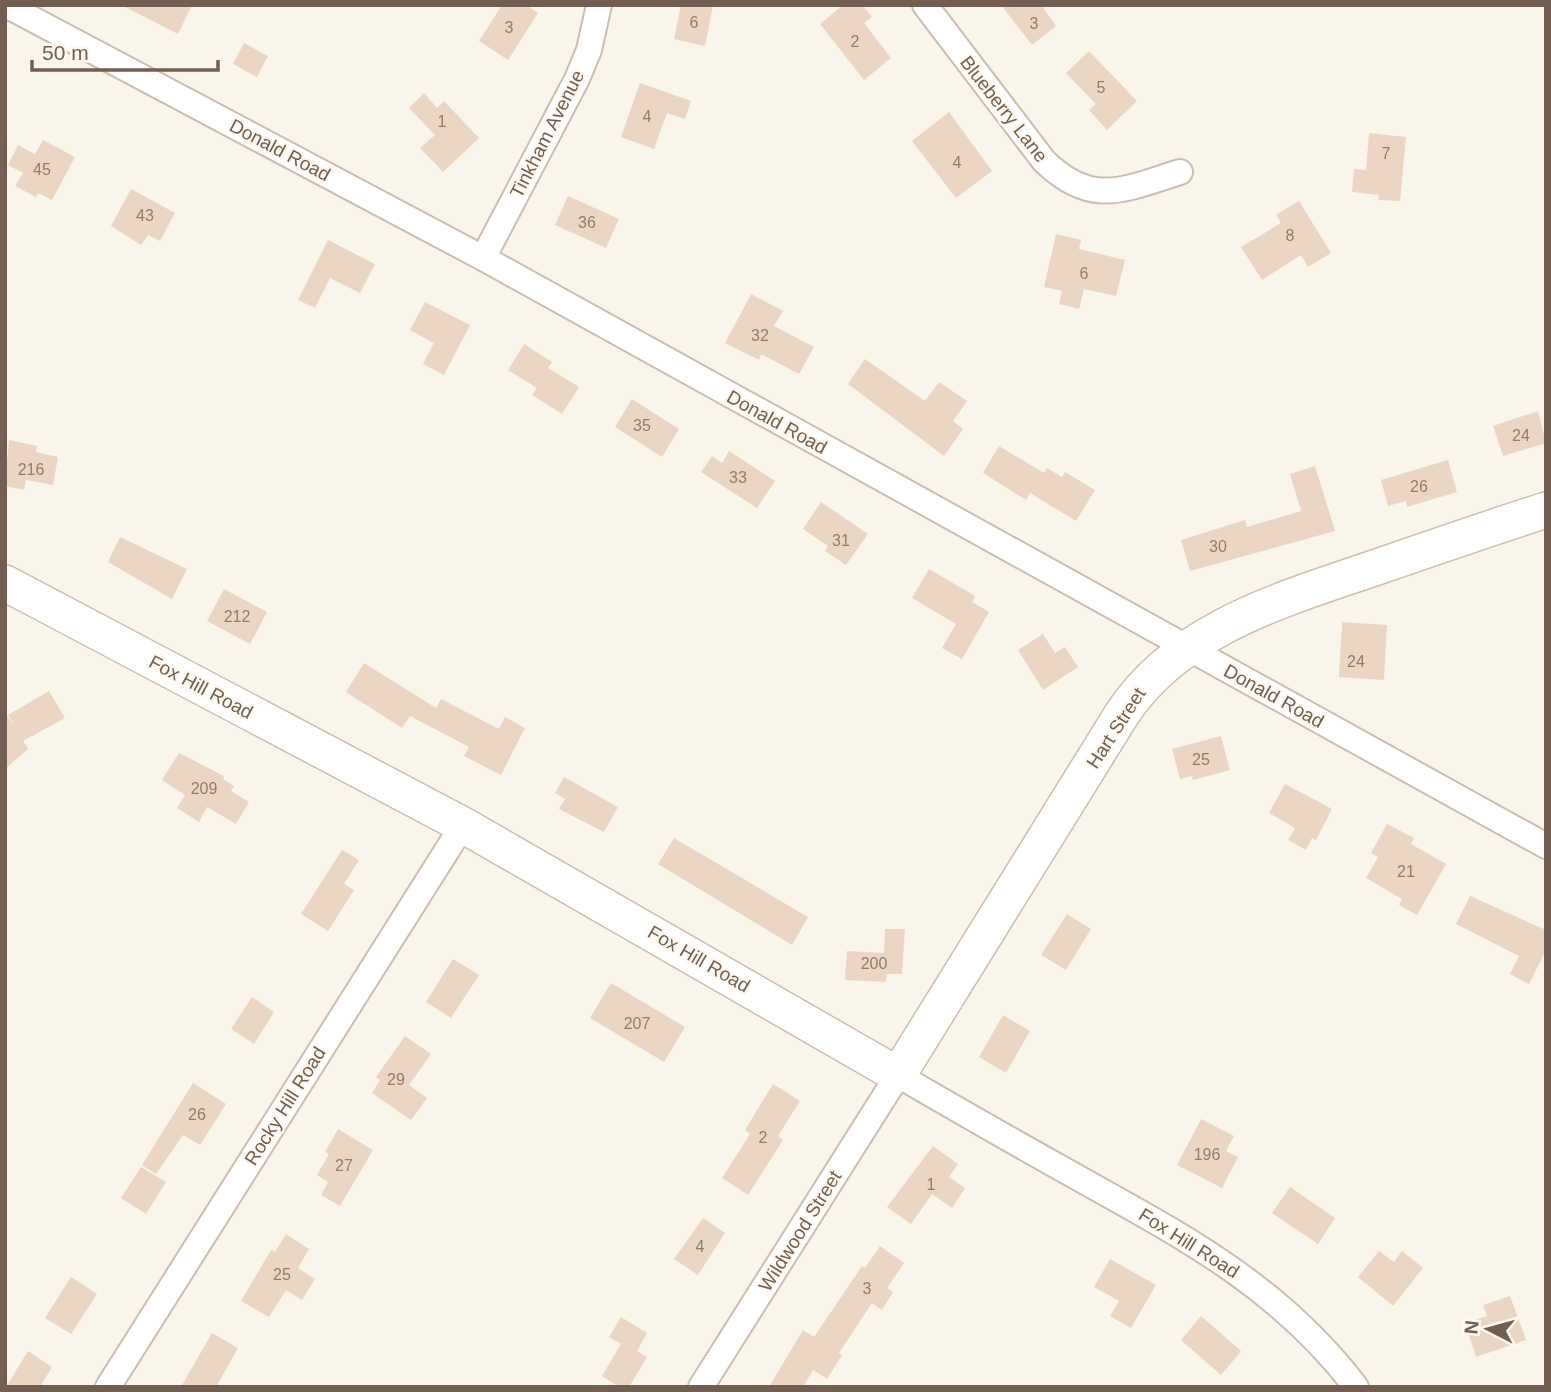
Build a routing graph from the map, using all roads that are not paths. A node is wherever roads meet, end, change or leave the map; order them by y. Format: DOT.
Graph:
graph roads {
  1 [pos="5,5"];
  2 [pos="599,5"];
  3 [pos="925,5"];
  4 [pos="1180,172"];
  5 [pos="483,258"];
  6 [pos="1546,510"];
  7 [pos="9,593"];
  8 [pos="1189,648"];
  9 [pos="463,825"];
  10 [pos="1546,846"];
  11 [pos="898,1074"];
  12 [pos="108,1387"];
  13 [pos="701,1387"];
  14 [pos="1356,1387"];
  1 -- 5 [label="street, Donald Road"];
  2 -- 5 [label="street, Tinkham Avenue"];
  3 -- 4 [label="street, Blueberry Lane"];
  5 -- 8 [label="street, Donald Road"];
  6 -- 8 [label="street, Hart Street"];
  7 -- 9 [label="street, Fox Hill Road"];
  8 -- 10 [label="street, Donald Road"];
  8 -- 11 [label="street, Hart Street"];
  9 -- 11 [label="street, Fox Hill Road"];
  9 -- 12 [label="street, Rocky Hill Road"];
  11 -- 13 [label="street, Wildwood Street"];
  11 -- 14 [label="street, Fox Hill Road"];
}
